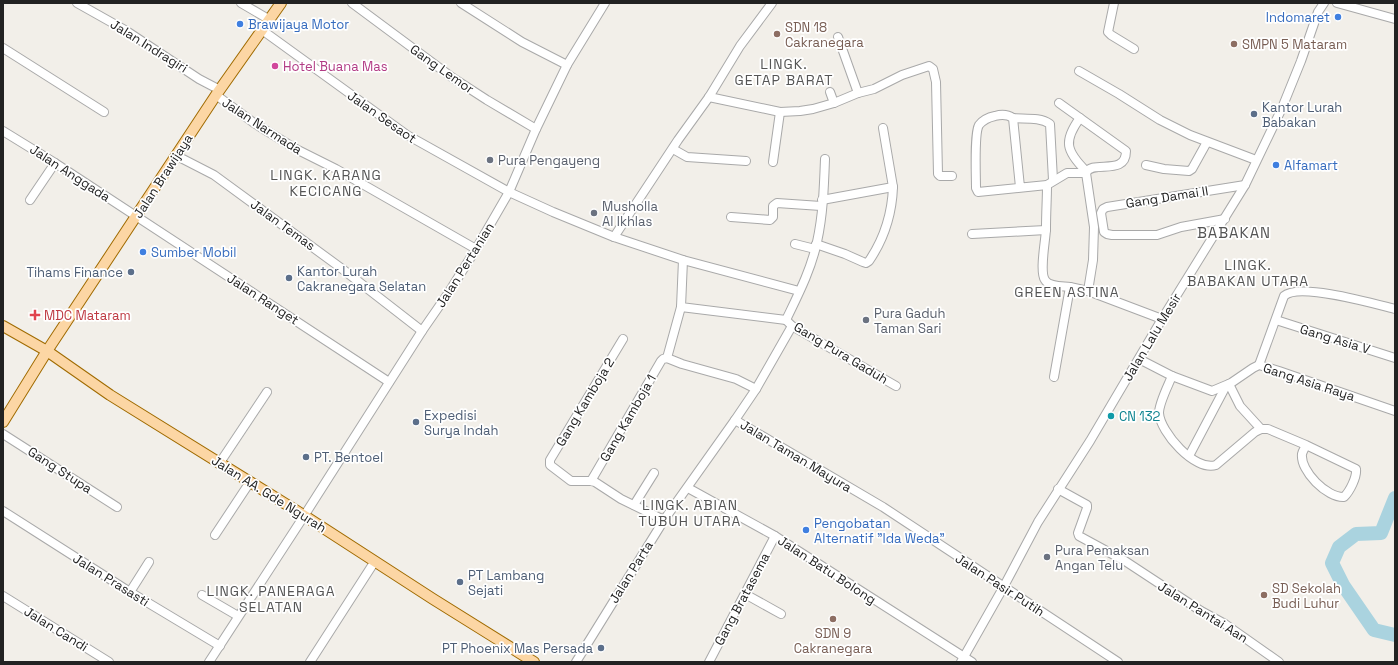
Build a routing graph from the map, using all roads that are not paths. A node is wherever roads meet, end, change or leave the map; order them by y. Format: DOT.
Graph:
graph roads {
  1 [pos="77,3"];
  2 [pos="241,3"];
  3 [pos="281,3"];
  4 [pos="352,3"];
  5 [pos="461,3"];
  6 [pos="772,3"];
  7 [pos="1114,3"];
  8 [pos="1324,3"];
  9 [pos="1337,3"];
  10 [pos="601,4"];
  11 [pos="1395,18"];
  12 [pos="270,20"];
  13 [pos="262,30"];
  14 [pos="838,37"];
  15 [pos="3,48"];
  16 [pos="1134,49"];
  17 [pos="566,65"];
  18 [pos="1079,70"];
  19 [pos="830,92"];
  20 [pos="218,93"];
  21 [pos="858,93"];
  22 [pos="709,97"];
  23 [pos="1059,102"];
  24 [pos="834,103"];
  25 [pos="104,112"];
  26 [pos="780,112"];
  27 [pos="1013,118"];
  28 [pos="1080,118"];
  29 [pos="883,128"];
  30 [pos="536,129"];
  31 [pos="3,131"];
  32 [pos="1207,142"];
  33 [pos="673,149"];
  34 [pos="177,156"];
  35 [pos="825,159"];
  36 [pos="1256,160"];
  37 [pos="746,161"];
  38 [pos="773,162"];
  39 [pos="55,163"];
  40 [pos="1146,165"];
  41 [pos="1086,172"];
  42 [pos="952,176"];
  43 [pos="1050,183"];
  44 [pos="1244,185"];
  45 [pos="893,187"];
  46 [pos="1020,187"];
  47 [pos="509,192"];
  48 [pos="30,200"];
  49 [pos="822,203"];
  50 [pos="136,216"];
  51 [pos="731,217"];
  52 [pos="1225,219"];
  53 [pos="1046,230"];
  54 [pos="972,234"];
  55 [pos="614,236"];
  56 [pos="795,244"];
  57 [pos="815,247"];
  58 [pos="476,249"];
  59 [pos="683,260"];
  60 [pos="1070,286"];
  61 [pos="799,291"];
  62 [pos="1088,291"];
  63 [pos="681,306"];
  64 [pos="1395,309"];
  65 [pos="1162,318"];
  66 [pos="1276,320"];
  67 [pos="789,323"];
  68 [pos="3,326"];
  69 [pos="422,331"];
  70 [pos="623,338"];
  71 [pos="47,351"];
  72 [pos="667,358"];
  73 [pos="1395,358"];
  74 [pos="1139,359"];
  75 [pos="1259,365"];
  76 [pos="1172,376"];
  77 [pos="1054,377"];
  78 [pos="389,382"];
  79 [pos="1227,385"];
  80 [pos="896,386"];
  81 [pos="756,389"];
  82 [pos="267,392"];
  83 [pos="1395,411"];
  84 [pos="735,420"];
  85 [pos="3,422"];
  86 [pos="1261,429"];
  87 [pos="3,434"];
  88 [pos="1306,445"];
  89 [pos="1189,456"];
  90 [pos="219,464"];
  91 [pos="654,473"];
  92 [pos="591,481"];
  93 [pos="250,482"];
  94 [pos="689,486"];
  95 [pos="1058,490"];
  96 [pos="634,505"];
  97 [pos="116,507"];
  98 [pos="883,507"];
  99 [pos="3,511"];
  100 [pos="304,516"];
  101 [pos="664,520"];
  102 [pos="215,535"];
  103 [pos="775,536"];
  104 [pos="375,561"];
  105 [pos="149,562"];
  106 [pos="1004,588"];
  107 [pos="130,592"];
  108 [pos="745,594"];
  109 [pos="202,595"];
  110 [pos="3,596"];
  111 [pos="781,614"];
  112 [pos="238,616"];
  113 [pos="220,646"];
  114 [pos="962,659"];
  115 [pos="109,662"];
  116 [pos="209,662"];
  117 [pos="310,662"];
  118 [pos="534,662"];
  119 [pos="576,662"];
  120 [pos="709,662"];
  121 [pos="972,662"];
  122 [pos="1118,662"];
  123 [pos="1279,662"];
  1 -- 20 [label="street, Jalan Indragiri"];
  2 -- 12 [label="street"];
  3 -- 12 [label="main road, Jalan Brawijaya"];
  4 -- 30 [label="street, Gang Lemor"];
  5 -- 17 [label="street"];
  6 -- 22 [label="street"];
  7 -- 16 [label="street"];
  8 -- 36 [label="street, Jalan Lalu Mesir"];
  9 -- 11 [label="street"];
  10 -- 17 [label="street, Jalan Pertanian"];
  12 -- 13 [label="main road, Jalan Brawijaya"];
  13 -- 20 [label="main road, Jalan Brawijaya"];
  13 -- 47 [label="street, Jalan Sesaot"];
  14 -- 21 [label="street"];
  15 -- 25 [label="street"];
  17 -- 30 [label="street, Jalan Pertanian"];
  18 -- 32 [label="street"];
  19 -- 24 [label="street"];
  20 -- 34 [label="main road, Jalan Brawijaya"];
  20 -- 58 [label="street, Jalan Narmada"];
  21 -- 24 [label="street"];
  21 -- 42 [label="street"];
  22 -- 26 [label="street"];
  22 -- 33 [label="street"];
  23 -- 28 [label="street"];
  24 -- 26 [label="street"];
  26 -- 38 [label="street"];
  27 -- 43 [label="street"];
  27 -- 46 [label="street"];
  27 -- 46 [label="street"];
  28 -- 41 [label="street"];
  28 -- 41 [label="street"];
  29 -- 45 [label="street"];
  30 -- 47 [label="street, Jalan Pertanian"];
  31 -- 39 [label="street, Jalan Anggada"];
  32 -- 36 [label="street"];
  32 -- 40 [label="street"];
  33 -- 37 [label="street"];
  33 -- 55 [label="street"];
  34 -- 50 [label="main road, Jalan Brawijaya"];
  34 -- 69 [label="street, Jalan Temas"];
  35 -- 49 [label="street"];
  36 -- 44 [label="street, Jalan Lalu Mesir"];
  39 -- 48 [label="street"];
  39 -- 50 [label="street, Jalan Anggada"];
  41 -- 43 [label="street"];
  41 -- 62 [label="street"];
  43 -- 46 [label="street"];
  43 -- 53 [label="street"];
  44 -- 52 [label="street, Jalan Lalu Mesir"];
  44 -- 52 [label="street, Gang Damai II"];
  45 -- 49 [label="street"];
  45 -- 57 [label="street"];
  47 -- 55 [label="street, Jalan Sesaot"];
  47 -- 58 [label="street, Jalan Pertanian"];
  49 -- 51 [label="street"];
  49 -- 57 [label="street"];
  50 -- 71 [label="main road, Jalan Brawijaya"];
  50 -- 78 [label="street, Jalan Ranget"];
  52 -- 65 [label="street, Jalan Lalu Mesir"];
  53 -- 54 [label="street"];
  53 -- 60 [label="street"];
  55 -- 59 [label="street, Jalan Sesaot"];
  56 -- 57 [label="street"];
  57 -- 61 [label="street"];
  58 -- 69 [label="street, Jalan Pertanian"];
  59 -- 61 [label="street, Jalan Sesaot"];
  59 -- 63 [label="street"];
  60 -- 62 [label="street"];
  60 -- 77 [label="street"];
  61 -- 67 [label="street"];
  62 -- 65 [label="street"];
  63 -- 67 [label="street"];
  63 -- 72 [label="street"];
  64 -- 66 [label="street"];
  65 -- 74 [label="street, Jalan Lalu Mesir"];
  66 -- 73 [label="street, Gang Asia V"];
  66 -- 75 [label="street"];
  67 -- 80 [label="street, Gang Pura Gaduh"];
  67 -- 81 [label="street"];
  68 -- 71 [label="main road, Jalan AA. Gde Ngurah"];
  69 -- 78 [label="street, Jalan Pertanian"];
  70 -- 92 [label="street, Gang Kamboja 2"];
  71 -- 85 [label="main road, Jalan Brawijaya"];
  71 -- 90 [label="main road, Jalan AA. Gde Ngurah"];
  72 -- 81 [label="street"];
  72 -- 92 [label="street, Gang Kamboja 1"];
  74 -- 76 [label="street, Gang Asia Raya"];
  74 -- 95 [label="street, Jalan Lalu Mesir"];
  75 -- 79 [label="street, Gang Asia Raya"];
  75 -- 83 [label="street, Gang Asia Raya"];
  76 -- 79 [label="street, Gang Asia Raya"];
  76 -- 89 [label="street"];
  78 -- 100 [label="street, Jalan Pertanian"];
  79 -- 86 [label="street"];
  79 -- 89 [label="street"];
  81 -- 84 [label="street"];
  82 -- 90 [label="street"];
  84 -- 94 [label="street, Jalan Taman Mayura"];
  84 -- 98 [label="street, Jalan Taman Mayura"];
  86 -- 88 [label="street"];
  86 -- 89 [label="street"];
  87 -- 97 [label="street, Gang Stupa"];
  88 -- 88 [label="street"];
  90 -- 93 [label="main road, Jalan AA. Gde Ngurah"];
  91 -- 96 [label="street"];
  92 -- 96 [label="street"];
  93 -- 100 [label="main road, Jalan AA. Gde Ngurah"];
  93 -- 102 [label="street"];
  94 -- 101 [label="street, Jalan Parta"];
  94 -- 103 [label="street, Jalan Batu Bolong"];
  95 -- 106 [label="street, Jalan Lalu Mesir"];
  95 -- 123 [label="street, Jalan Pantai Aan"];
  96 -- 101 [label="street"];
  98 -- 106 [label="street, Jalan Pasir Putih"];
  99 -- 107 [label="street, Jalan Prasasti"];
  100 -- 104 [label="main road, Jalan AA. Gde Ngurah"];
  100 -- 112 [label="street, Jalan Pertanian"];
  101 -- 119 [label="street, Jalan Parta"];
  103 -- 108 [label="street, Gang Bratasema"];
  103 -- 114 [label="street, Jalan Batu Bolong"];
  104 -- 117 [label="street"];
  104 -- 118 [label="main road, Jalan AA. Gde Ngurah"];
  105 -- 107 [label="street"];
  106 -- 114 [label="street, Jalan Lalu Mesir"];
  106 -- 122 [label="street, Jalan Pasir Putih"];
  107 -- 113 [label="street, Jalan Prasasti"];
  108 -- 111 [label="street"];
  108 -- 120 [label="street, Gang Bratasema"];
  109 -- 112 [label="street"];
  110 -- 115 [label="street, Jalan Candi"];
  112 -- 113 [label="street, Jalan Pertanian"];
  113 -- 116 [label="street, Jalan Pertanian"];
  114 -- 121 [label="street, Jalan Batu Bolong"];
}
